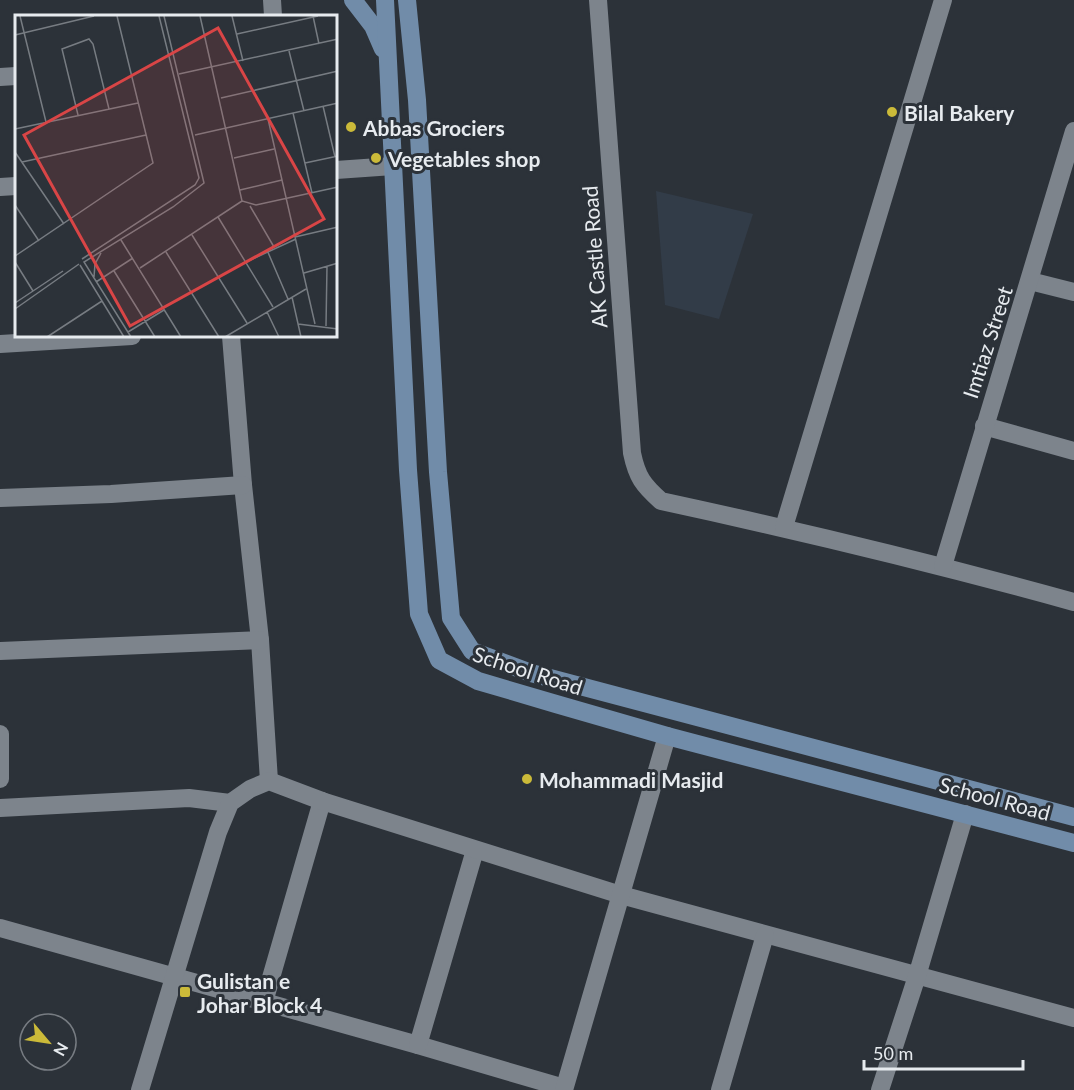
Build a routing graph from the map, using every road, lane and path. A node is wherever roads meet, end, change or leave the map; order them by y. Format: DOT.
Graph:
graph roads {
  1 [pos="272,0"];
  2 [pos="353,0"];
  3 [pos="385,0"];
  4 [pos="407,0"];
  5 [pos="598,0"];
  6 [pos="943,0"];
  7 [pos="273,15"];
  8 [pos="387,59"];
  9 [pos="15,76"];
  10 [pos="0,77"];
  11 [pos="417,100"];
  12 [pos="389,102"];
  13 [pos="1074,131"];
  14 [pos="393,166"];
  15 [pos="338,170"];
  16 [pos="15,186"];
  17 [pos="0,187"];
  18 [pos="1029,281"];
  19 [pos="1074,292"];
  20 [pos="99,338"];
  21 [pos="231,338"];
  22 [pos="0,344"];
  23 [pos="984,426"];
  24 [pos="1074,451"];
  25 [pos="243,485"];
  26 [pos="0,498"];
  27 [pos="784,527"];
  28 [pos="943,566"];
  29 [pos="1074,602"];
  30 [pos="260,640"];
  31 [pos="0,651"];
  32 [pos="562,682"];
  33 [pos="556,704"];
  34 [pos="0,734"];
  35 [pos="667,736"];
  36 [pos="0,772"];
  37 [pos="0,779"];
  38 [pos="268,781"];
  39 [pos="322,801"];
  40 [pos="230,803"];
  41 [pos="0,808"];
  42 [pos="965,814"];
  43 [pos="1074,817"];
  44 [pos="1074,843"];
  45 [pos="475,850"];
  46 [pos="621,896"];
  47 [pos="0,928"];
  48 [pos="765,935"];
  49 [pos="917,976"];
  50 [pos="175,978"];
  51 [pos="264,1002"];
  52 [pos="1074,1018"];
  53 [pos="418,1045"];
  54 [pos="564,1089"];
  55 [pos="140,1090"];
  56 [pos="720,1090"];
  57 [pos="880,1090"];
  1 -- 7 [label="street"];
  2 -- 8 [label="street"];
  3 -- 8 [label="street, School Road"];
  4 -- 11 [label="street, School Road"];
  5 -- 27 [label="street, AK Castle Road"];
  6 -- 27 [label="street"];
  8 -- 12 [label="street, School Road"];
  9 -- 10 [label="street"];
  11 -- 12 [label="street"];
  11 -- 32 [label="street, School Road"];
  12 -- 14 [label="street, School Road"];
  13 -- 18 [label="street, Imtiaz Street"];
  14 -- 15 [label="street"];
  14 -- 33 [label="street, School Road"];
  16 -- 17 [label="street"];
  18 -- 19 [label="street"];
  18 -- 23 [label="street, Imtiaz Street"];
  20 -- 22 [label="street"];
  21 -- 25 [label="street"];
  23 -- 24 [label="street"];
  23 -- 28 [label="street, Imtiaz Street"];
  25 -- 26 [label="street"];
  25 -- 30 [label="street"];
  27 -- 28 [label="street"];
  28 -- 29 [label="street"];
  30 -- 31 [label="street"];
  30 -- 38 [label="street"];
  32 -- 33 [label="street"];
  32 -- 43 [label="street, School Road"];
  33 -- 35 [label="street, School Road"];
  34 -- 36 [label="street"];
  35 -- 42 [label="street, School Road"];
  35 -- 46 [label="street"];
  36 -- 37 [label="street"];
  38 -- 39 [label="street"];
  38 -- 40 [label="street"];
  39 -- 45 [label="street"];
  39 -- 51 [label="street"];
  40 -- 41 [label="street"];
  40 -- 50 [label="street"];
  42 -- 44 [label="street, School Road"];
  42 -- 49 [label="street"];
  45 -- 46 [label="street"];
  45 -- 53 [label="street"];
  46 -- 48 [label="street"];
  46 -- 54 [label="street"];
  47 -- 50 [label="street"];
  48 -- 49 [label="street"];
  48 -- 56 [label="street"];
  49 -- 52 [label="street"];
  49 -- 57 [label="street"];
  50 -- 51 [label="street"];
  50 -- 55 [label="street"];
  51 -- 53 [label="street"];
  53 -- 54 [label="street"];
}
